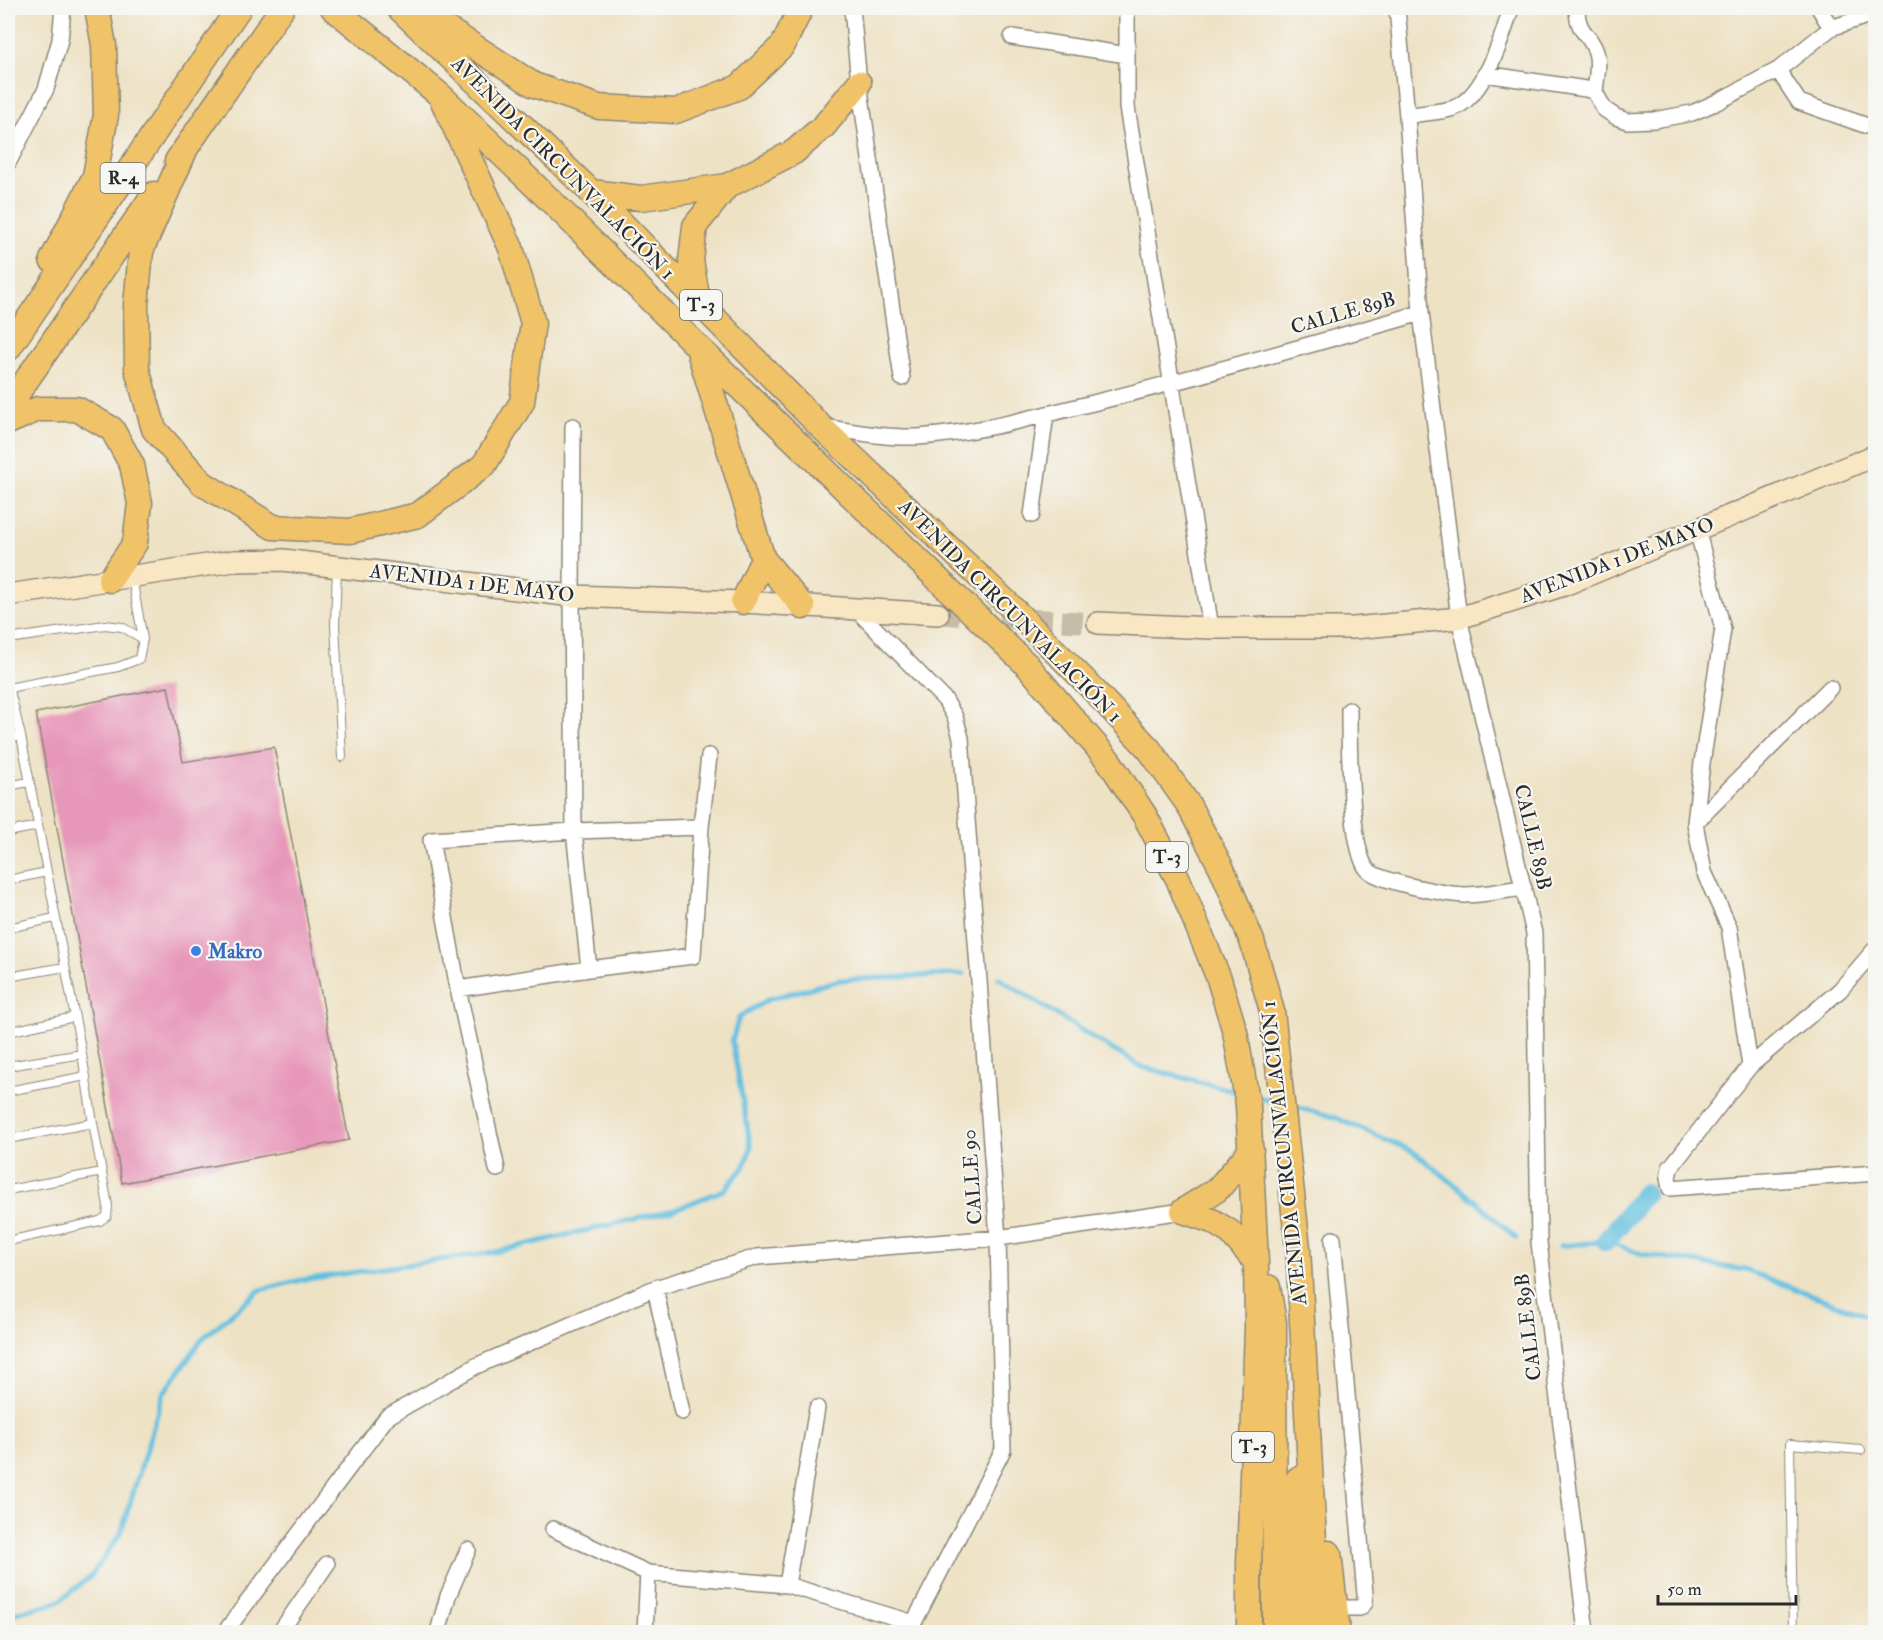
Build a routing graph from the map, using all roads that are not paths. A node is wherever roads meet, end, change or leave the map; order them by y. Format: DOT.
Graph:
graph roads {
  1 [pos="63,8"];
  2 [pos="98,8"];
  3 [pos="239,8"];
  4 [pos="282,8"];
  5 [pos="333,8"];
  6 [pos="399,8"];
  7 [pos="414,8"];
  8 [pos="801,8"];
  9 [pos="852,8"];
  10 [pos="1397,8"];
  11 [pos="1511,8"];
  12 [pos="1577,8"];
  13 [pos="1819,8"];
  14 [pos="1128,10"];
  15 [pos="1875,13"];
  16 [pos="1831,28"];
  17 [pos="1012,37"];
  18 [pos="1127,55"];
  19 [pos="1778,70"];
  20 [pos="1485,74"];
  21 [pos="859,83"];
  22 [pos="1594,92"];
  23 [pos="440,95"];
  24 [pos="1407,116"];
  25 [pos="1875,129"];
  26 [pos="186,148"];
  27 [pos="8,163"];
  28 [pos="727,186"];
  29 [pos="591,192"];
  30 [pos="698,302"];
  31 [pos="1421,313"];
  32 [pos="697,346"];
  33 [pos="8,348"];
  34 [pos="902,378"];
  35 [pos="1171,383"];
  36 [pos="8,407"];
  37 [pos="1046,414"];
  38 [pos="8,422"];
  39 [pos="573,426"];
  40 [pos="820,426"];
  41 [pos="1875,455"];
  42 [pos="1032,515"];
  43 [pos="1697,529"];
  44 [pos="763,559"];
  45 [pos="337,566"];
  46 [pos="121,578"];
  47 [pos="8,595"];
  48 [pos="572,596"];
  49 [pos="743,602"];
  50 [pos="803,607"];
  51 [pos="857,610"];
  52 [pos="938,614"];
  53 [pos="1459,618"];
  54 [pos="1098,623"];
  55 [pos="1211,628"];
  56 [pos="8,639"];
  57 [pos="143,639"];
  58 [pos="8,688"];
  59 [pos="1830,688"];
  60 [pos="1349,710"];
  61 [pos="21,736"];
  62 [pos="8,738"];
  63 [pos="710,756"];
  64 [pos="342,757"];
  65 [pos="29,782"];
  66 [pos="8,786"];
  67 [pos="1695,823"];
  68 [pos="38,826"];
  69 [pos="701,827"];
  70 [pos="574,831"];
  71 [pos="8,832"];
  72 [pos="46,872"];
  73 [pos="8,880"];
  74 [pos="1524,888"];
  75 [pos="56,918"];
  76 [pos="8,928"];
  77 [pos="1875,948"];
  78 [pos="65,967"];
  79 [pos="589,969"];
  80 [pos="8,977"];
  81 [pos="458,989"];
  82 [pos="74,1017"];
  83 [pos="8,1032"];
  84 [pos="82,1054"];
  85 [pos="8,1066"];
  86 [pos="1750,1066"];
  87 [pos="86,1076"];
  88 [pos="8,1091"];
  89 [pos="93,1123"];
  90 [pos="8,1139"];
  91 [pos="1251,1150"];
  92 [pos="497,1169"];
  93 [pos="102,1172"];
  94 [pos="1875,1173"];
  95 [pos="8,1190"];
  96 [pos="1253,1208"];
  97 [pos="1183,1211"];
  98 [pos="998,1238"];
  99 [pos="1333,1239"];
  100 [pos="8,1241"];
  101 [pos="1256,1262"];
  102 [pos="655,1288"];
  103 [pos="1305,1381"];
  104 [pos="817,1408"];
  105 [pos="682,1412"];
  106 [pos="1861,1450"];
  107 [pos="553,1529"];
  108 [pos="468,1550"];
  109 [pos="327,1564"];
  110 [pos="648,1573"];
  111 [pos="787,1586"];
  112 [pos="1336,1608"];
  113 [pos="912,1628"];
  114 [pos="225,1632"];
  115 [pos="280,1632"];
  116 [pos="438,1632"];
  117 [pos="645,1632"];
  118 [pos="1250,1632"];
  119 [pos="1275,1632"];
  120 [pos="1298,1632"];
  121 [pos="1319,1632"];
  122 [pos="1338,1632"];
  123 [pos="1586,1632"];
  124 [pos="1792,1632"];
  1 -- 27 [label="street"];
  2 -- 33 [label="main road"];
  3 -- 33 [label="main road, R-4"];
  4 -- 26 [label="main road, R-4"];
  5 -- 23 [label="main road, AVENIDA CIRCUNVALACIÓN 1 / T-3"];
  6 -- 29 [label="main road, AVENIDA CIRCUNVALACIÓN 1 / T-3"];
  7 -- 8 [label="main road"];
  9 -- 21 [label="street"];
  10 -- 24 [label="street"];
  11 -- 20 [label="street"];
  12 -- 22 [label="street"];
  13 -- 16 [label="street"];
  14 -- 18 [label="street"];
  15 -- 16 [label="street"];
  16 -- 19 [label="street"];
  17 -- 18 [label="street"];
  18 -- 35 [label="street"];
  19 -- 22 [label="street"];
  19 -- 25 [label="street"];
  20 -- 22 [label="street"];
  20 -- 24 [label="street"];
  21 -- 28 [label="main road"];
  21 -- 34 [label="street"];
  23 -- 26 [label="main road"];
  23 -- 32 [label="main road, AVENIDA CIRCUNVALACIÓN 1 / T-3"];
  24 -- 31 [label="street"];
  26 -- 36 [label="main road, R-4"];
  28 -- 29 [label="main road"];
  28 -- 30 [label="main road"];
  29 -- 30 [label="main road, AVENIDA CIRCUNVALACIÓN 1 / T-3"];
  30 -- 40 [label="main road, AVENIDA CIRCUNVALACIÓN 1 / T-3"];
  31 -- 35 [label="street, CALLE 89B"];
  31 -- 53 [label="street, CALLE 89B"];
  32 -- 44 [label="main road"];
  32 -- 91 [label="main road, AVENIDA CIRCUNVALACIÓN 1 / T-3, bridge"];
  35 -- 37 [label="street, CALLE 89B"];
  35 -- 55 [label="street"];
  37 -- 40 [label="street, CALLE 89B"];
  37 -- 42 [label="street"];
  38 -- 46 [label="main road"];
  39 -- 48 [label="street"];
  40 -- 103 [label="main road, AVENIDA CIRCUNVALACIÓN 1 / T-3, bridge"];
  41 -- 43 [label="street, AVENIDA 1 DE MAYO"];
  43 -- 53 [label="street, AVENIDA 1 DE MAYO"];
  43 -- 67 [label="street"];
  44 -- 49 [label="main road"];
  44 -- 50 [label="main road"];
  45 -- 46 [label="street, AVENIDA 1 DE MAYO"];
  45 -- 48 [label="street, AVENIDA 1 DE MAYO"];
  45 -- 64 [label="lane"];
  46 -- 47 [label="street, AVENIDA 1 DE MAYO"];
  46 -- 57 [label="lane"];
  48 -- 49 [label="street, AVENIDA 1 DE MAYO"];
  48 -- 70 [label="street"];
  49 -- 50 [label="street, AVENIDA 1 DE MAYO"];
  50 -- 51 [label="street, AVENIDA 1 DE MAYO"];
  51 -- 52 [label="street, AVENIDA 1 DE MAYO"];
  51 -- 98 [label="street, CALLE 90"];
  53 -- 55 [label="street, AVENIDA 1 DE MAYO"];
  53 -- 74 [label="street, CALLE 89B"];
  54 -- 55 [label="street, AVENIDA 1 DE MAYO"];
  56 -- 57 [label="lane"];
  57 -- 58 [label="lane"];
  58 -- 61 [label="lane"];
  59 -- 67 [label="street"];
  60 -- 74 [label="street"];
  61 -- 62 [label="lane"];
  61 -- 65 [label="lane"];
  63 -- 69 [label="street"];
  65 -- 66 [label="lane"];
  65 -- 68 [label="lane"];
  67 -- 86 [label="street"];
  68 -- 71 [label="lane"];
  68 -- 72 [label="lane"];
  69 -- 70 [label="street"];
  69 -- 79 [label="street"];
  70 -- 79 [label="street"];
  70 -- 81 [label="street"];
  72 -- 73 [label="lane"];
  72 -- 75 [label="lane"];
  74 -- 123 [label="street, CALLE 89B"];
  75 -- 76 [label="lane"];
  75 -- 78 [label="lane"];
  77 -- 86 [label="street"];
  78 -- 80 [label="lane"];
  78 -- 82 [label="lane"];
  79 -- 81 [label="street"];
  81 -- 92 [label="street"];
  82 -- 83 [label="lane"];
  82 -- 84 [label="lane"];
  84 -- 85 [label="lane"];
  84 -- 87 [label="lane"];
  86 -- 94 [label="street"];
  87 -- 88 [label="lane"];
  87 -- 89 [label="lane"];
  89 -- 90 [label="lane"];
  89 -- 93 [label="lane"];
  91 -- 96 [label="main road, AVENIDA CIRCUNVALACIÓN 1 / T-3"];
  91 -- 97 [label="main road"];
  93 -- 95 [label="lane"];
  93 -- 100 [label="lane"];
  96 -- 101 [label="main road, T-3"];
  96 -- 119 [label="main road"];
  97 -- 98 [label="street"];
  97 -- 101 [label="main road"];
  98 -- 102 [label="street"];
  98 -- 113 [label="street, CALLE 90"];
  99 -- 112 [label="street"];
  101 -- 118 [label="main road, T-3"];
  102 -- 105 [label="street"];
  102 -- 114 [label="street"];
  103 -- 112 [label="main road"];
  103 -- 120 [label="main road"];
  103 -- 121 [label="main road, T-3"];
  104 -- 111 [label="street"];
  106 -- 124 [label="lane"];
  107 -- 110 [label="street"];
  108 -- 116 [label="street"];
  109 -- 115 [label="street"];
  110 -- 111 [label="street"];
  110 -- 117 [label="street"];
  111 -- 113 [label="street"];
  112 -- 122 [label="main road"];
}
